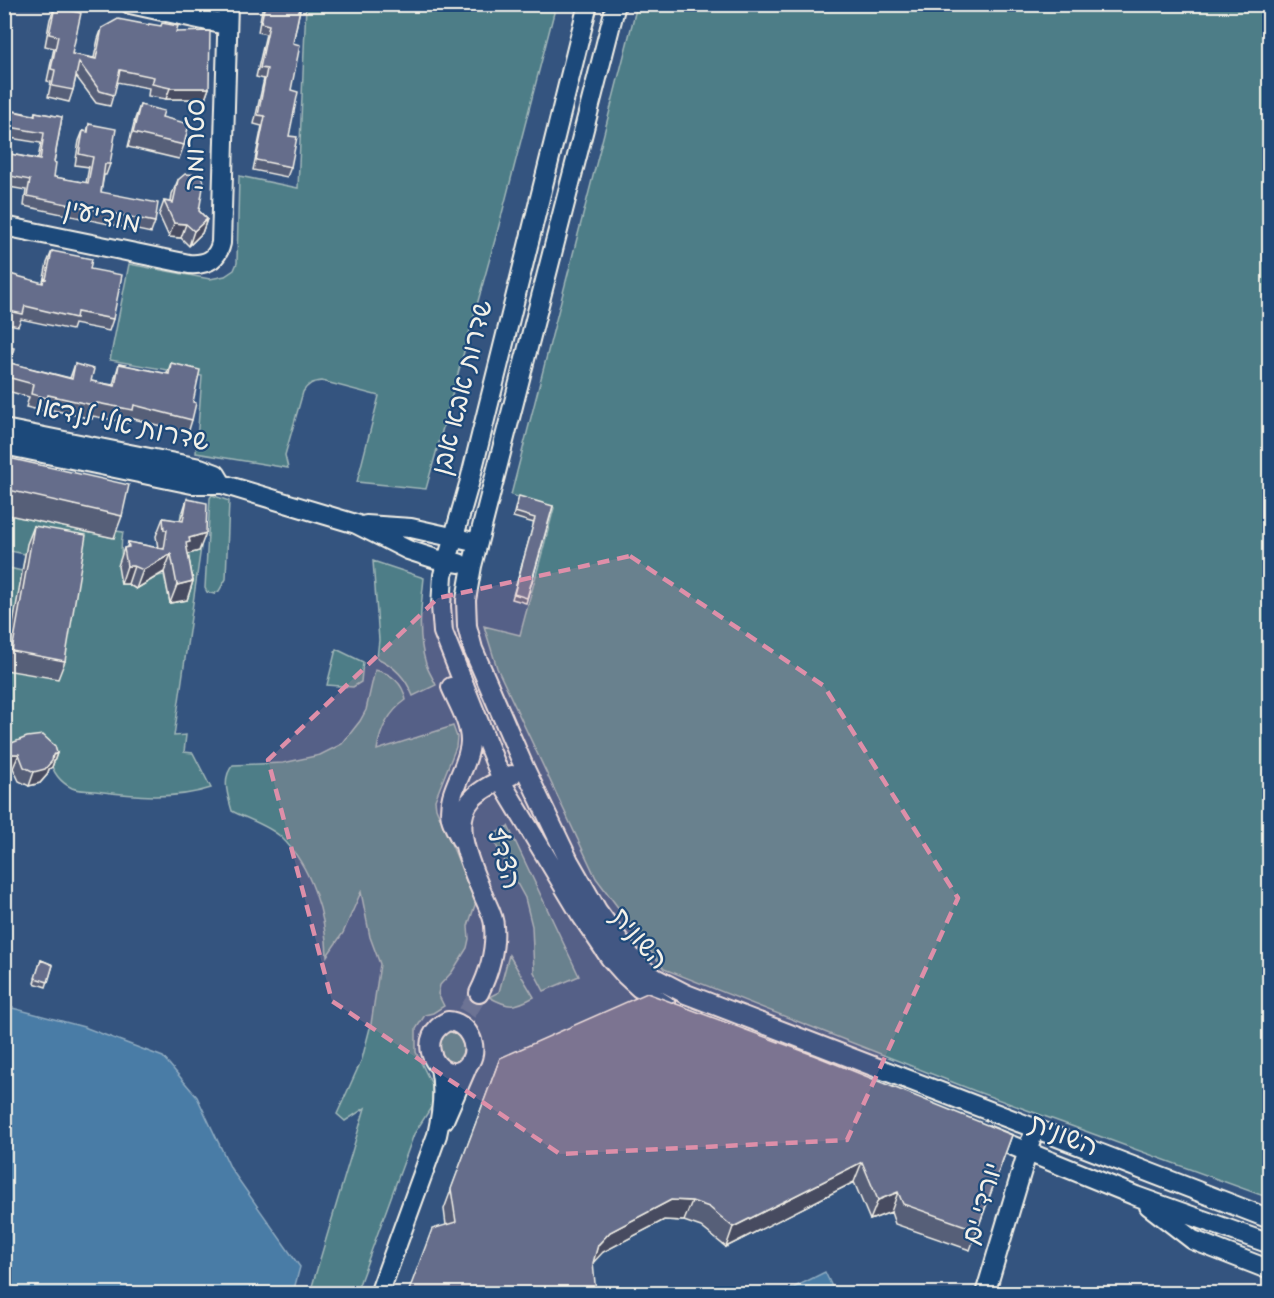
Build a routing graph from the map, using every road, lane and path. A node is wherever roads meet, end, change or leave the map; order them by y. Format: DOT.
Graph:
graph roads {
  1 [pos="130,4"];
  2 [pos="228,4"];
  3 [pos="588,4"];
  4 [pos="616,4"];
  5 [pos="226,25"];
  6 [pos="4,226"];
  7 [pos="189,264"];
  8 [pos="4,429"];
  9 [pos="4,445"];
  10 [pos="222,484"];
  11 [pos="462,507"];
  12 [pos="356,524"];
  13 [pos="423,531"];
  14 [pos="453,538"];
  15 [pos="478,543"];
  16 [pos="472,566"];
  17 [pos="446,569"];
  18 [pos="443,633"];
  19 [pos="525,769"];
  20 [pos="503,779"];
  21 [pos="465,850"];
  22 [pos="479,993"];
  23 [pos="681,1013"];
  24 [pos="468,1065"];
  25 [pos="440,1068"];
  26 [pos="971,1129"];
  27 [pos="1035,1129"];
  28 [pos="436,1135"];
  29 [pos="1028,1151"];
  30 [pos="1136,1196"];
  31 [pos="1269,1219"];
  32 [pos="1269,1244"];
  33 [pos="1269,1270"];
  34 [pos="380,1293"];
  35 [pos="986,1293"];
  1 -- 5 [label="street"];
  2 -- 5 [label="street, סטרומה"];
  3 -- 11 [label="street, שדרות אבא אבן"];
  4 -- 15 [label="street, שדרות אבא אבן"];
  5 -- 7 [label="street, סטרומה"];
  6 -- 7 [label="street, מודיעין"];
  8 -- 10 [label="street, שדרות אלי לנדאו"];
  9 -- 10 [label="street, שדרות אלי לנדאו"];
  10 -- 12 [label="street, שדרות אלי לנדאו"];
  11 -- 13 [label="street"];
  11 -- 14 [label="street, שדרות אבא אבן"];
  12 -- 13 [label="street, שדרות אלי לנדאו"];
  12 -- 17 [label="street, שדרות אלי לנדאו"];
  13 -- 14 [label="street, שדרות אלי לנדאו"];
  14 -- 15 [label="street, שדרות אלי לנדאו"];
  14 -- 17 [label="street, שדרות אבא אבן"];
  15 -- 16 [label="street, שדרות אבא אבן"];
  16 -- 17 [label="street, שדרות אלי לנדאו"];
  16 -- 19 [label="street, שדרות אבא אבן"];
  17 -- 18 [label="street, שדרות אבא אבן"];
  18 -- 20 [label="street, שדרות אבא אבן"];
  18 -- 21 [label="street"];
  19 -- 20 [label="street, הצדף"];
  19 -- 27 [label="street, השונית"];
  20 -- 21 [label="street, הצדף"];
  20 -- 23 [label="street, השונית"];
  21 -- 22 [label="street, הצדף"];
  24 -- 25 [label="street"];
  24 -- 25 [label="street"];
  24 -- 28 [label="street"];
  25 -- 28 [label="street"];
  26 -- 29 [label="street, השונית"];
  27 -- 29 [label="street, יורדי ים"];
  27 -- 31 [label="street, השונית"];
  28 -- 34 [label="street"];
  29 -- 30 [label="street, השונית"];
  29 -- 35 [label="street, יורדי ים"];
  30 -- 32 [label="street, השונית"];
  30 -- 33 [label="street"];
}
